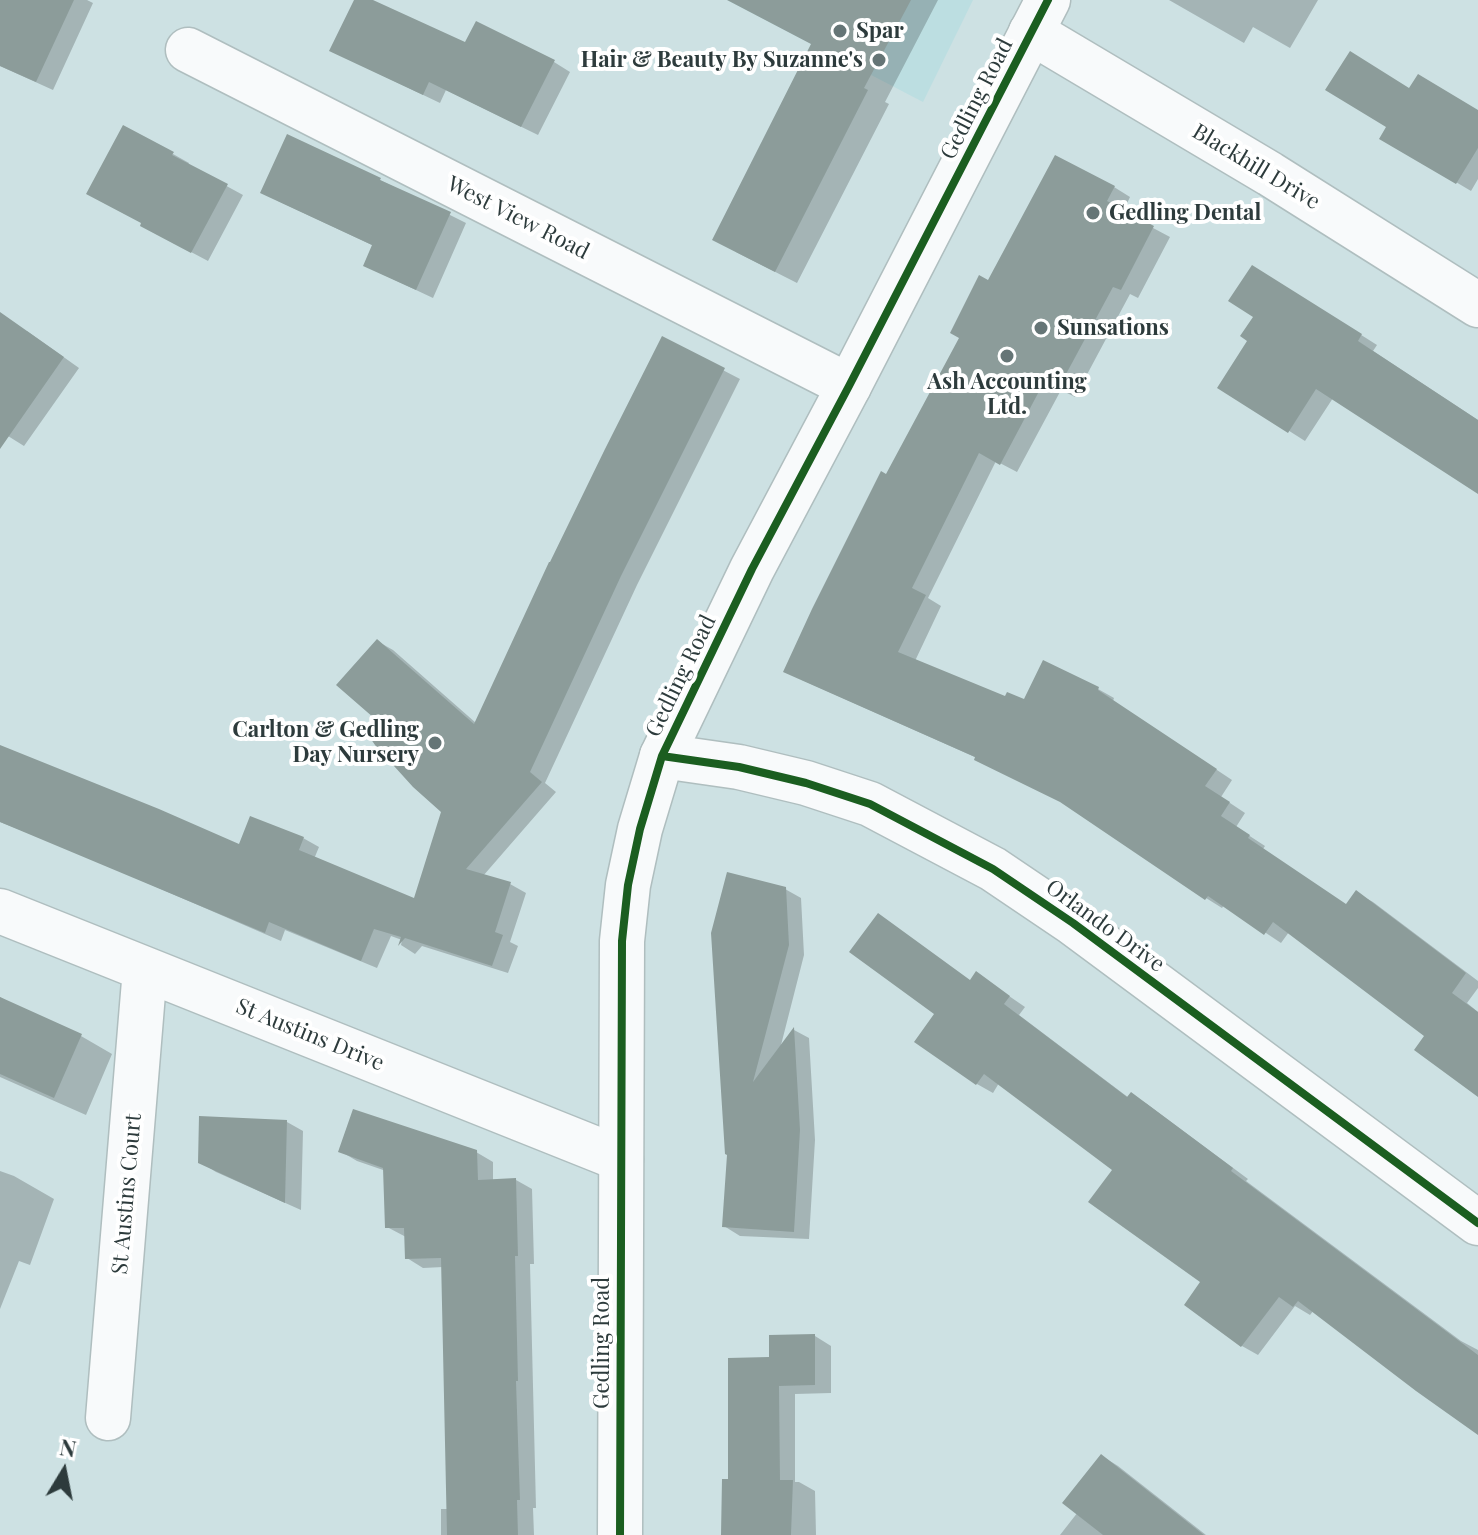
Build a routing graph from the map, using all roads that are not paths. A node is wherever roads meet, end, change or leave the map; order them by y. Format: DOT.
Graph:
graph roads {
  1 [pos="1039,16"];
  2 [pos="188,50"];
  3 [pos="1478,305"];
  4 [pos="849,386"];
  5 [pos="662,756"];
  6 [pos="0,911"];
  7 [pos="145,969"];
  8 [pos="621,1159"];
  9 [pos="1478,1223"];
  10 [pos="108,1418"];
  11 [pos="620,1535"];
  1 -- 3 [label="street, Blackhill Drive"];
  1 -- 4 [label="street, Gedling Road"];
  2 -- 4 [label="street, West View Road"];
  4 -- 5 [label="street, Gedling Road"];
  5 -- 8 [label="street, Gedling Road"];
  5 -- 9 [label="street, Orlando Drive"];
  6 -- 7 [label="street, St Austins Drive"];
  7 -- 8 [label="street, St Austins Drive"];
  7 -- 10 [label="street, St Austins Court"];
  8 -- 11 [label="street, Gedling Road"];
}
